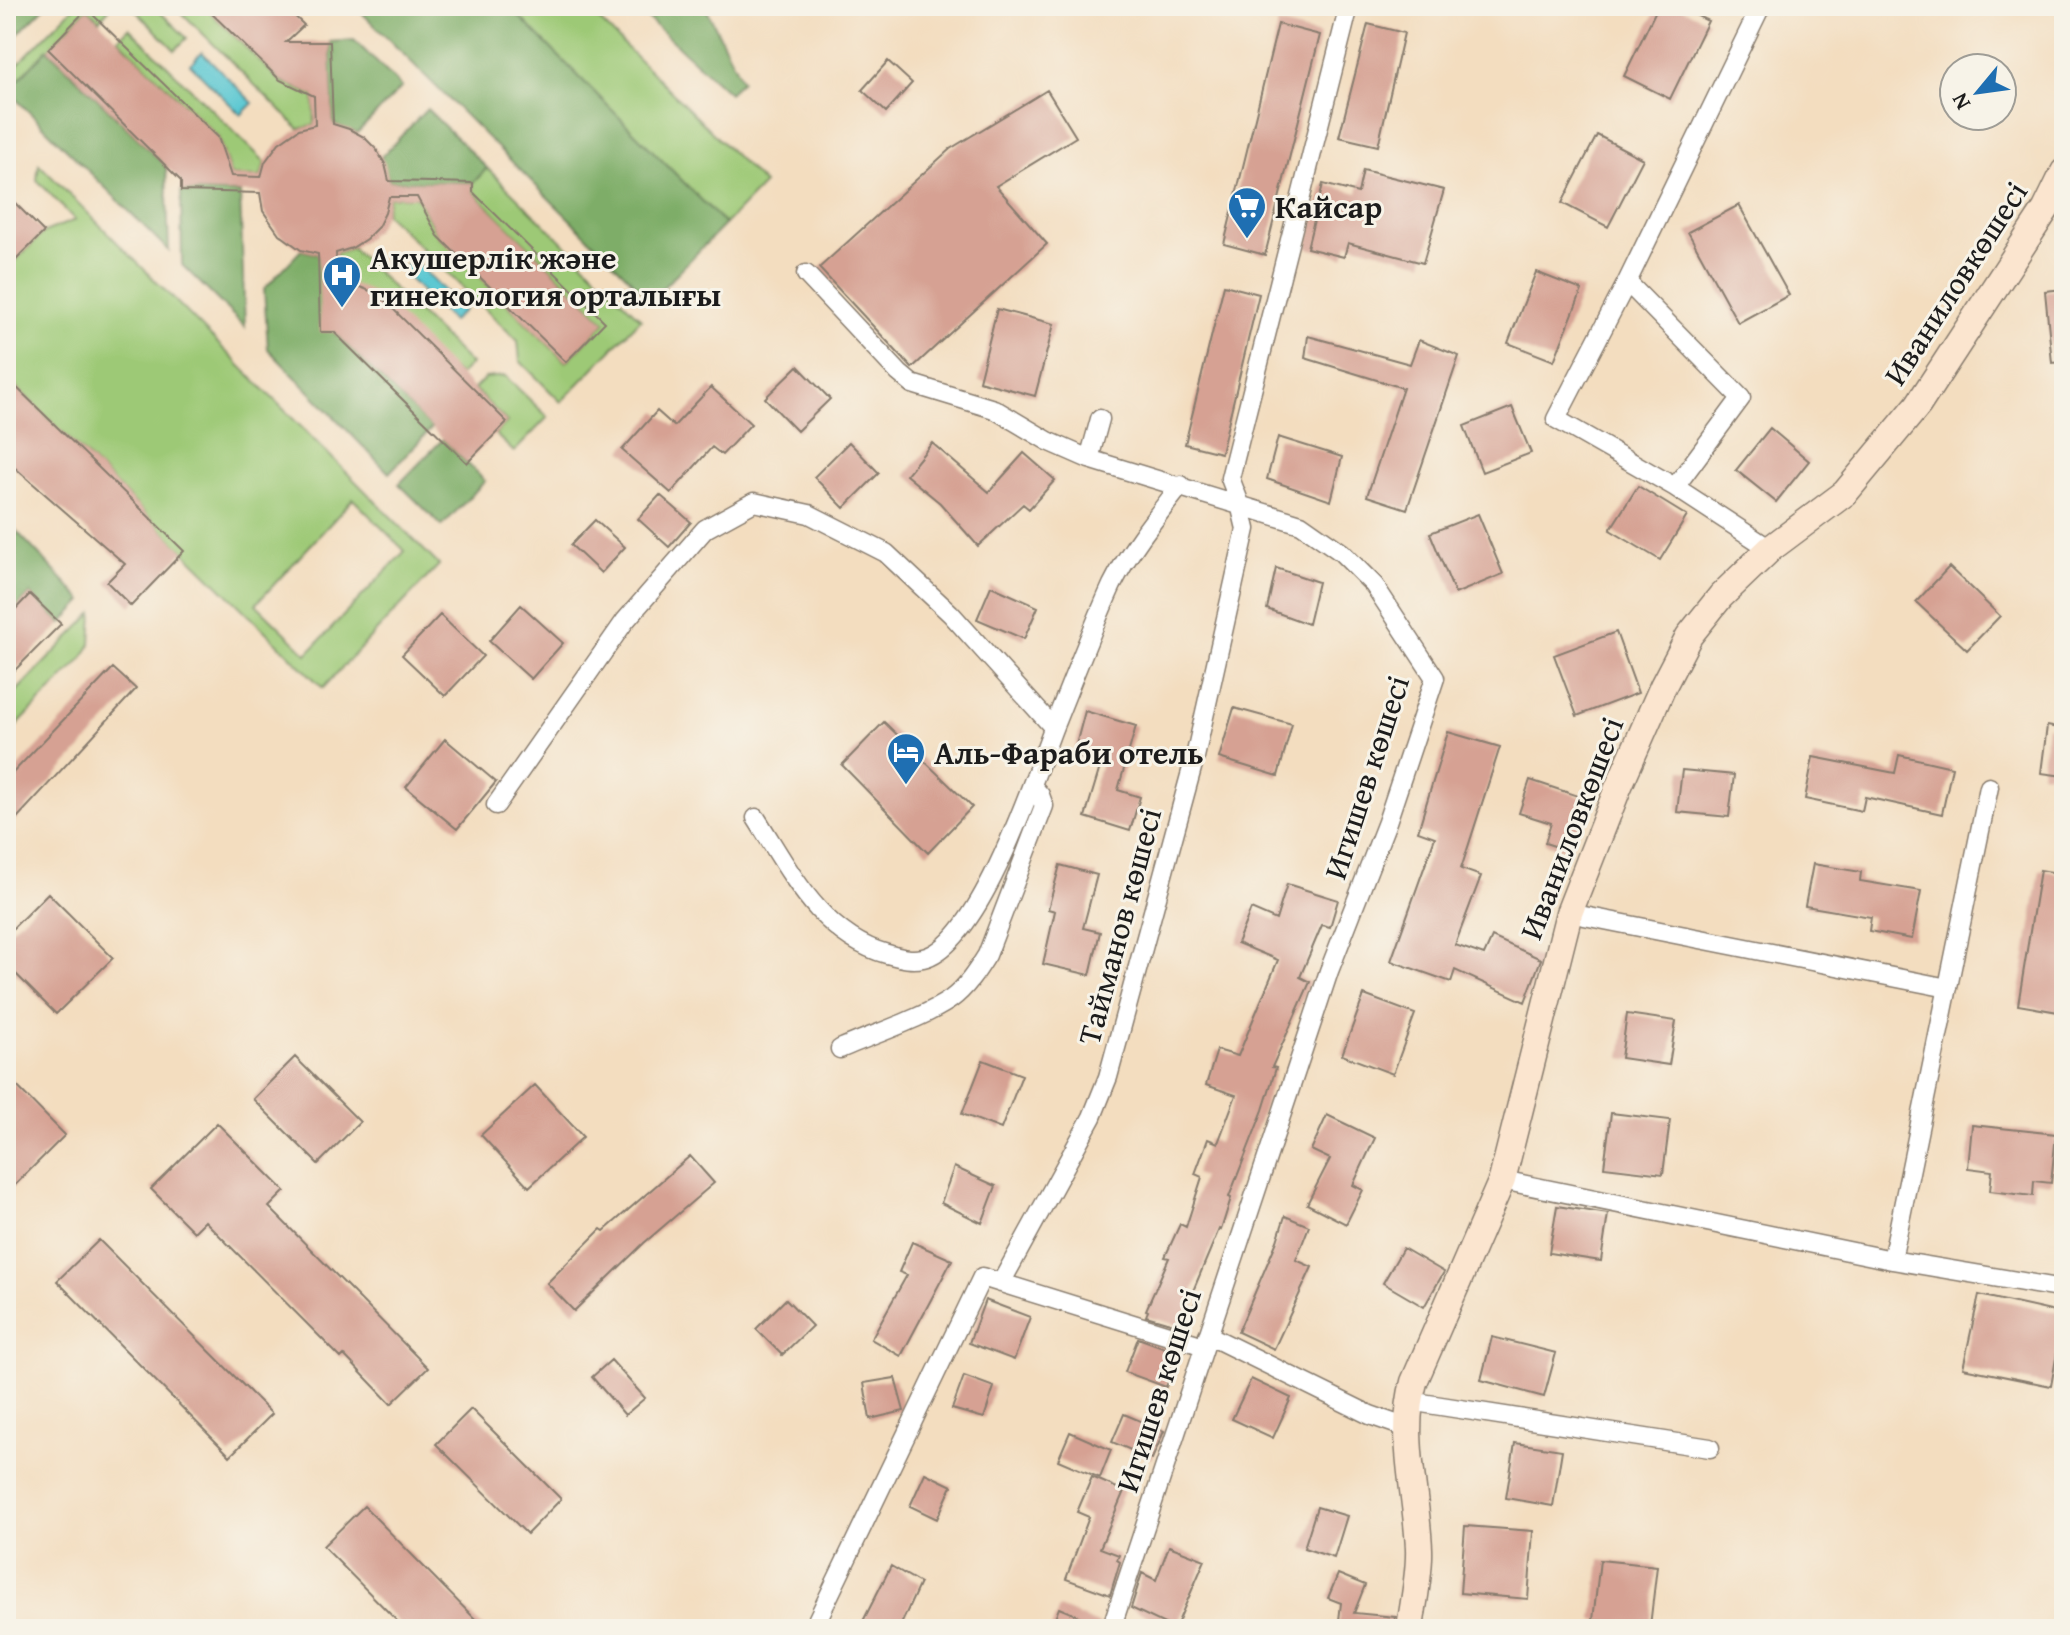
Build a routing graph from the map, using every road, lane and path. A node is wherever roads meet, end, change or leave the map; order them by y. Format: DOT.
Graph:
graph roads {
  1 [pos="1349,6"];
  2 [pos="1761,6"];
  3 [pos="2064,172"];
  4 [pos="2055,212"];
  5 [pos="806,274"];
  6 [pos="1627,282"];
  7 [pos="1100,419"];
  8 [pos="1089,459"];
  9 [pos="1181,485"];
  10 [pos="1675,487"];
  11 [pos="1240,504"];
  12 [pos="1770,549"];
  13 [pos="1053,727"];
  14 [pos="1033,787"];
  15 [pos="1989,787"];
  16 [pos="496,805"];
  17 [pos="756,818"];
  18 [pos="1569,913"];
  19 [pos="1948,988"];
  20 [pos="840,1049"];
  21 [pos="1502,1180"];
  22 [pos="1892,1260"];
  23 [pos="1001,1283"];
  24 [pos="2064,1289"];
  25 [pos="1206,1341"];
  26 [pos="1409,1401"];
  27 [pos="1407,1428"];
  28 [pos="1710,1448"];
  29 [pos="813,1629"];
  30 [pos="1111,1629"];
  31 [pos="1410,1629"];
  1 -- 11 [label="street, Тайманов көшесі"];
  2 -- 6 [label="street"];
  3 -- 4 [label="street, Иваниловкөшесі"];
  4 -- 12 [label="street, Иваниловкөшесі"];
  5 -- 8 [label="street, Игишев көшесі"];
  6 -- 10 [label="street"];
  6 -- 10 [label="street"];
  7 -- 8 [label="street"];
  8 -- 9 [label="street, Игишев көшесі"];
  9 -- 11 [label="street, Игишев көшесі"];
  9 -- 13 [label="street"];
  10 -- 12 [label="street"];
  11 -- 23 [label="street, Тайманов көшесі"];
  11 -- 25 [label="street, Игишев көшесі"];
  12 -- 18 [label="street, Иваниловкөшесі"];
  13 -- 14 [label="street"];
  13 -- 16 [label="street"];
  14 -- 17 [label="street"];
  14 -- 20 [label="street"];
  15 -- 19 [label="street"];
  18 -- 19 [label="street"];
  18 -- 21 [label="street, Иваниловкөшесі"];
  19 -- 22 [label="street"];
  21 -- 22 [label="street"];
  21 -- 26 [label="street, Иваниловкөшесі"];
  22 -- 24 [label="street"];
  23 -- 25 [label="street"];
  23 -- 29 [label="street"];
  25 -- 27 [label="street"];
  25 -- 30 [label="street, Игишев көшесі"];
  26 -- 27 [label="street, Иваниловкөшесі"];
  26 -- 28 [label="street"];
  27 -- 31 [label="street, Иваниловкөшесі"];
}
